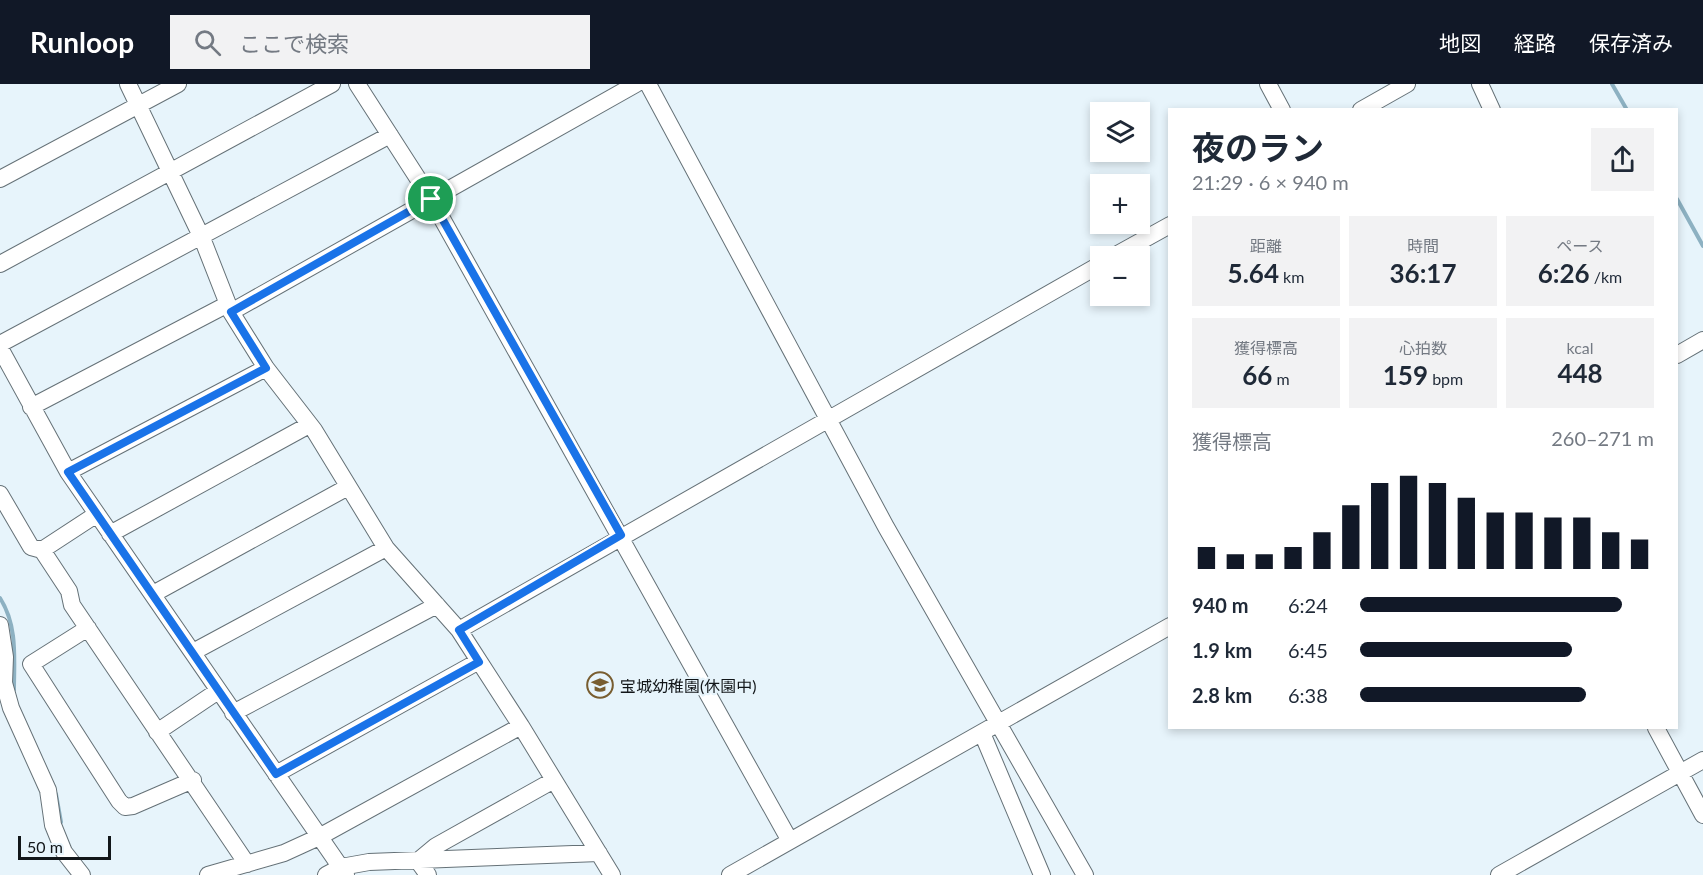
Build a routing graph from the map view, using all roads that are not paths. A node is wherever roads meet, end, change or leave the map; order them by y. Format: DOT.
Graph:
graph roads {
  1 [pos="128,84"];
  2 [pos="178,84"];
  3 [pos="332,84"];
  4 [pos="357,84"];
  5 [pos="636,84"];
  6 [pos="648,84"];
  7 [pos="1268,84"];
  8 [pos="1407,84"];
  9 [pos="1480,84"];
  10 [pos="136,106"];
  11 [pos="1281,108"];
  12 [pos="1365,108"];
  13 [pos="1491,108"];
  14 [pos="390,135"];
  15 [pos="170,174"];
  16 [pos="0,179"];
  17 [pos="431,199"];
  18 [pos="1168,226"];
  19 [pos="202,238"];
  20 [pos="1132,246"];
  21 [pos="0,264"];
  22 [pos="1090,270"];
  23 [pos="229,308"];
  24 [pos="1703,340"];
  25 [pos="0,346"];
  26 [pos="1678,354"];
  27 [pos="266,368"];
  28 [pos="31,407"];
  29 [pos="830,419"];
  30 [pos="309,424"];
  31 [pos="68,472"];
  32 [pos="348,488"];
  33 [pos="0,494"];
  34 [pos="97,514"];
  35 [pos="110,534"];
  36 [pos="621,535"];
  37 [pos="386,548"];
  38 [pos="42,550"];
  39 [pos="153,594"];
  40 [pos="437,605"];
  41 [pos="0,625"];
  42 [pos="1168,627"];
  43 [pos="88,628"];
  44 [pos="459,630"];
  45 [pos="193,652"];
  46 [pos="479,662"];
  47 [pos="218,691"];
  48 [pos="233,712"];
  49 [pos="1000,723"];
  50 [pos="521,726"];
  51 [pos="1657,729"];
  52 [pos="157,732"];
  53 [pos="982,733"];
  54 [pos="1703,760"];
  55 [pos="1680,772"];
  56 [pos="276,774"];
  57 [pos="193,780"];
  58 [pos="554,780"];
  59 [pos="1703,814"];
  60 [pos="319,837"];
  61 [pos="790,841"];
  62 [pos="599,853"];
  63 [pos="247,864"];
  64 [pos="423,868"];
  65 [pos="338,872"];
  66 [pos="608,874"];
  67 [pos="82,875"];
  68 [pos="208,875"];
  69 [pos="730,875"];
  70 [pos="1042,875"];
  71 [pos="1085,875"];
  72 [pos="1499,875"];
  1 -- 10 [label="street"];
  2 -- 10 [label="street"];
  3 -- 15 [label="street"];
  4 -- 14 [label="street"];
  5 -- 17 [label="street"];
  6 -- 29 [label="street"];
  7 -- 11 [label="street"];
  8 -- 12 [label="street"];
  9 -- 13 [label="street"];
  10 -- 15 [label="street"];
  10 -- 16 [label="street"];
  14 -- 17 [label="street"];
  14 -- 19 [label="street"];
  15 -- 19 [label="street"];
  15 -- 21 [label="street"];
  17 -- 23 [label="street"];
  17 -- 36 [label="street"];
  18 -- 20 [label="street"];
  19 -- 23 [label="street"];
  19 -- 25 [label="street"];
  22 -- 29 [label="street"];
  23 -- 27 [label="street"];
  23 -- 28 [label="street"];
  24 -- 26 [label="street"];
  25 -- 28 [label="street"];
  27 -- 30 [label="street"];
  27 -- 31 [label="street"];
  28 -- 31 [label="street"];
  29 -- 36 [label="street"];
  29 -- 49 [label="street"];
  30 -- 32 [label="street"];
  30 -- 35 [label="street"];
  31 -- 34 [label="street"];
  32 -- 37 [label="street"];
  32 -- 39 [label="street"];
  33 -- 38 [label="street"];
  34 -- 35 [label="street"];
  34 -- 38 [label="street"];
  35 -- 39 [label="street"];
  36 -- 44 [label="street"];
  36 -- 61 [label="street"];
  37 -- 40 [label="street"];
  37 -- 45 [label="street"];
  38 -- 43 [label="street"];
  39 -- 45 [label="street"];
  40 -- 44 [label="street"];
  40 -- 48 [label="street"];
  41 -- 67 [label="street"];
  42 -- 49 [label="street"];
  43 -- 52 [label="street"];
  43 -- 57 [label="street"];
  44 -- 46 [label="street"];
  45 -- 47 [label="street"];
  46 -- 50 [label="street"];
  46 -- 56 [label="street"];
  47 -- 48 [label="street"];
  47 -- 52 [label="street"];
  48 -- 56 [label="street"];
  49 -- 53 [label="street"];
  49 -- 71 [label="street"];
  50 -- 58 [label="street"];
  50 -- 60 [label="street"];
  51 -- 55 [label="street"];
  52 -- 57 [label="street"];
  53 -- 61 [label="street"];
  53 -- 70 [label="street"];
  54 -- 55 [label="street"];
  55 -- 59 [label="street"];
  55 -- 72 [label="street"];
  56 -- 60 [label="street"];
  57 -- 63 [label="street"];
  58 -- 62 [label="street"];
  58 -- 64 [label="street"];
  60 -- 63 [label="street"];
  60 -- 65 [label="street"];
  61 -- 69 [label="street"];
  62 -- 64 [label="street"];
  62 -- 66 [label="street"];
  63 -- 68 [label="street"];
  64 -- 65 [label="street"];
}
